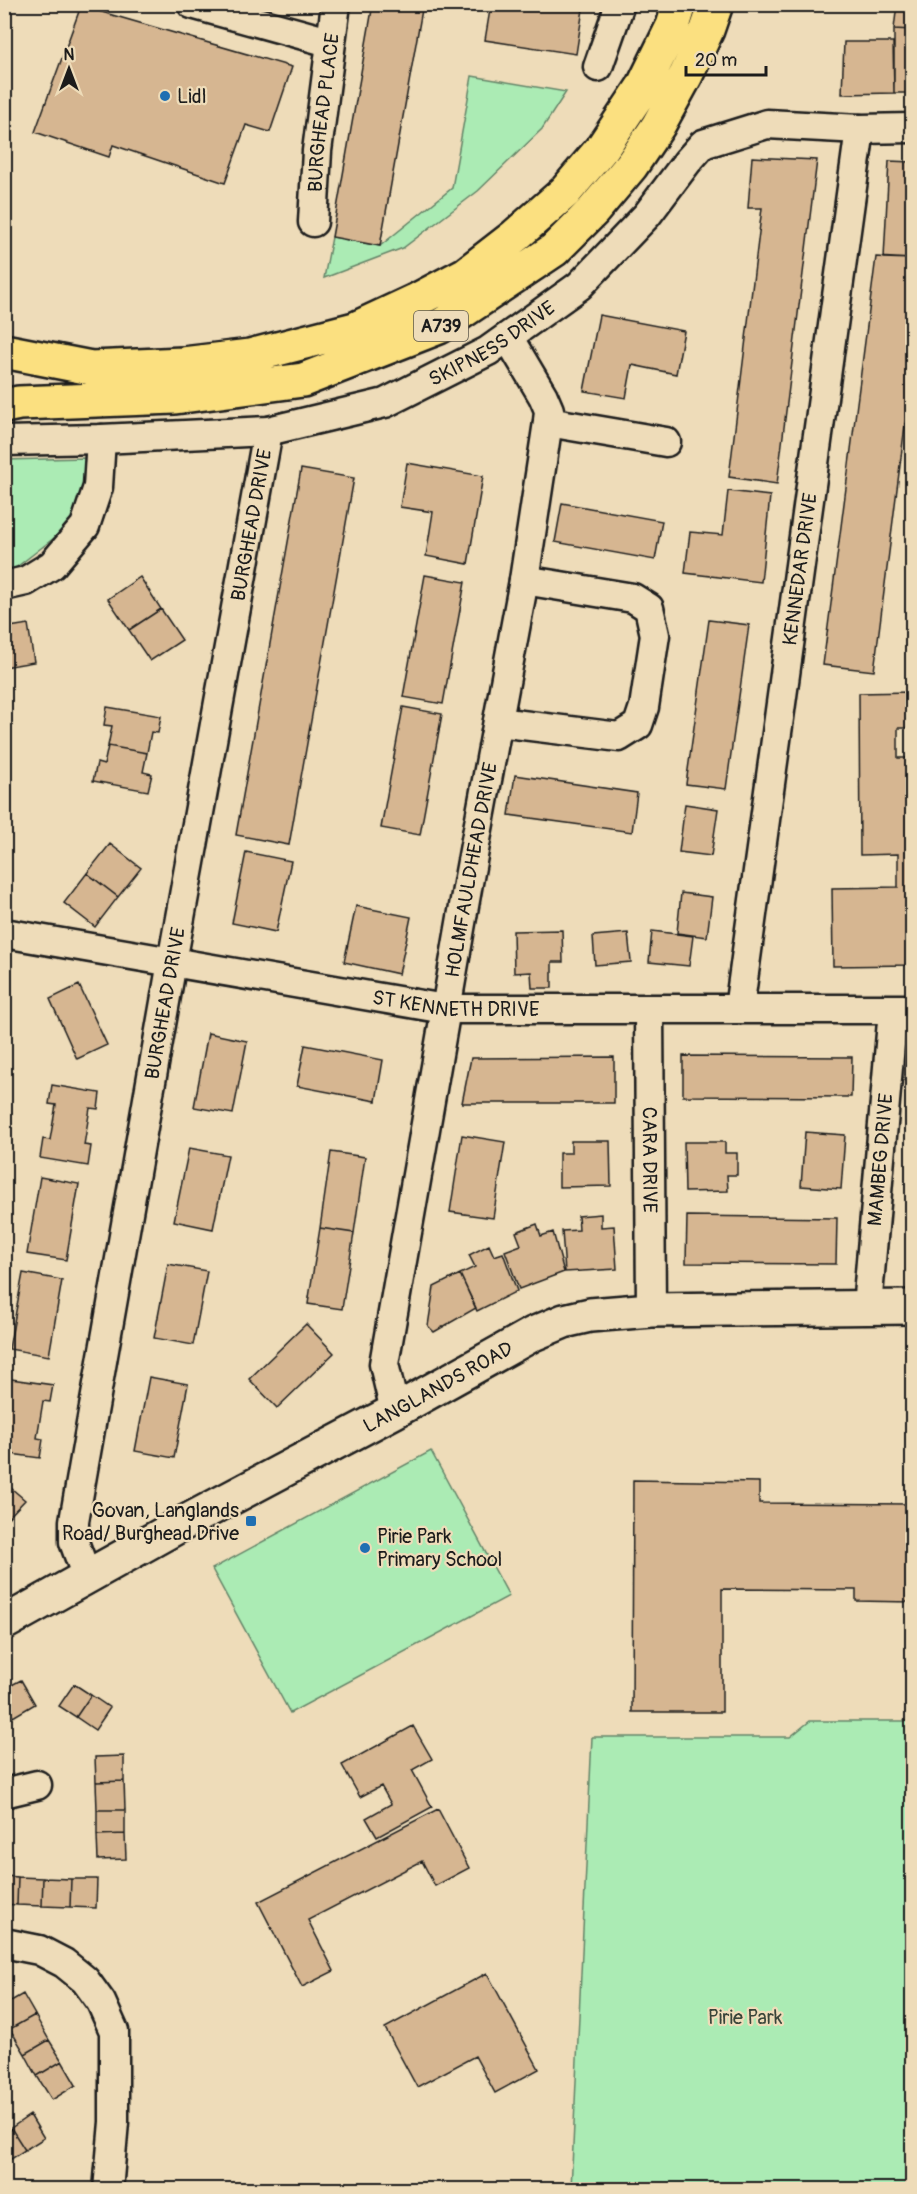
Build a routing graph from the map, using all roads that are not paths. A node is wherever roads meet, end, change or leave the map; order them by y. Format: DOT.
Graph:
graph roads {
  1 [pos="192,4"];
  2 [pos="336,4"];
  3 [pos="620,4"];
  4 [pos="680,4"];
  5 [pos="716,4"];
  6 [pos="329,42"];
  7 [pos="598,67"];
  8 [pos="912,128"];
  9 [pos="860,129"];
  10 [pos="313,222"];
  11 [pos="508,337"];
  12 [pos="4,351"];
  13 [pos="91,368"];
  14 [pos="4,369"];
  15 [pos="12,405"];
  16 [pos="548,422"];
  17 [pos="268,431"];
  18 [pos="100,439"];
  19 [pos="4,441"];
  20 [pos="666,442"];
  21 [pos="524,580"];
  22 [pos="4,585"];
  23 [pos="498,722"];
  24 [pos="4,933"];
  25 [pos="172,962"];
  26 [pos="446,1009"];
  27 [pos="739,1009"];
  28 [pos="903,1009"];
  29 [pos="649,1010"];
  30 [pos="867,1307"];
  31 [pos="912,1307"];
  32 [pos="651,1310"];
  33 [pos="395,1411"];
  34 [pos="87,1577"];
  35 [pos="4,1623"];
  36 [pos="37,1785"];
  37 [pos="4,1793"];
  38 [pos="4,1943"];
  39 [pos="108,2190"];
  1 -- 6 [label="street"];
  2 -- 6 [label="street, BURGHEAD PLACE"];
  3 -- 7 [label="street"];
  4 -- 13 [label="main road, A739"];
  5 -- 15 [label="main road, A739"];
  6 -- 10 [label="street, BURGHEAD PLACE"];
  8 -- 9 [label="street, SKIPNESS DRIVE"];
  9 -- 11 [label="street, SKIPNESS DRIVE"];
  9 -- 27 [label="street, KENNEDAR DRIVE"];
  11 -- 16 [label="street, HOLMFAULDHEAD DRIVE"];
  11 -- 17 [label="street, SKIPNESS DRIVE"];
  12 -- 13 [label="main road"];
  13 -- 14 [label="main road, A739"];
  16 -- 20 [label="street"];
  16 -- 21 [label="street, HOLMFAULDHEAD DRIVE"];
  17 -- 18 [label="street, SKIPNESS DRIVE"];
  17 -- 25 [label="street, BURGHEAD DRIVE"];
  18 -- 19 [label="street, SKIPNESS DRIVE"];
  18 -- 22 [label="street"];
  21 -- 23 [label="street, HOLMFAULDHEAD DRIVE"];
  21 -- 23 [label="street"];
  23 -- 26 [label="street, HOLMFAULDHEAD DRIVE"];
  24 -- 25 [label="street, ST KENNETH DRIVE"];
  25 -- 26 [label="street, ST KENNETH DRIVE"];
  25 -- 34 [label="street, BURGHEAD DRIVE"];
  26 -- 29 [label="street, ST KENNETH DRIVE"];
  26 -- 33 [label="street, HOLMFAULDHEAD DRIVE"];
  27 -- 28 [label="street, ST KENNETH DRIVE"];
  27 -- 29 [label="street, ST KENNETH DRIVE"];
  28 -- 30 [label="street, MAMBEG DRIVE"];
  29 -- 32 [label="street, CARA DRIVE"];
  30 -- 31 [label="street, LANGLANDS ROAD"];
  30 -- 32 [label="street, LANGLANDS ROAD"];
  32 -- 33 [label="street, LANGLANDS ROAD"];
  33 -- 34 [label="street, LANGLANDS ROAD"];
  34 -- 35 [label="street, LANGLANDS ROAD"];
  36 -- 37 [label="street"];
  38 -- 39 [label="street"];
}
